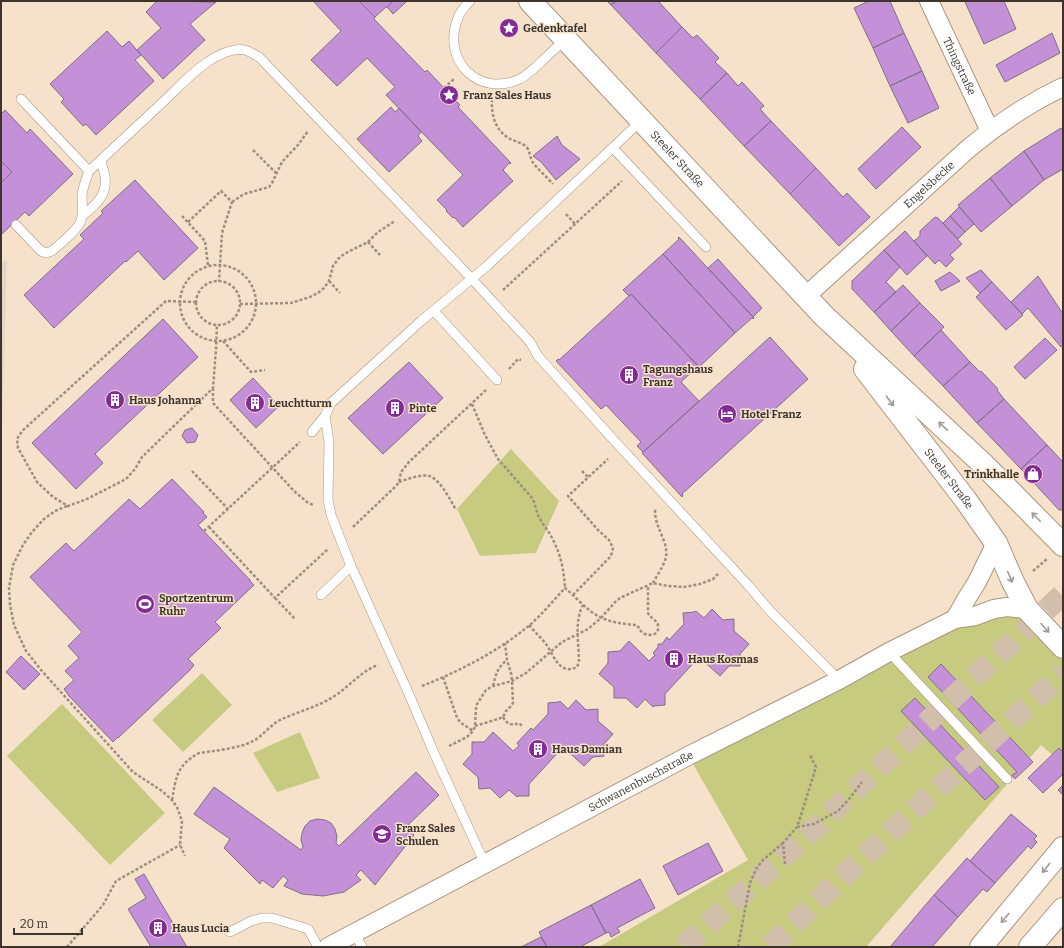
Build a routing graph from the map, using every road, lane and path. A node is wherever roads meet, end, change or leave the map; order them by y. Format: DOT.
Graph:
graph roads {
  1 [pos="470,1"];
  2 [pos="530,1"];
  3 [pos="929,1"];
  4 [pos="566,39"];
  5 [pos="453,80"];
  6 [pos="493,85"];
  7 [pos="1063,86"];
  8 [pos="444,88"];
  9 [pos="21,99"];
  10 [pos="319,119"];
  11 [pos="642,120"];
  12 [pos="990,131"];
  13 [pos="614,148"];
  14 [pos="253,150"];
  15 [pos="101,160"];
  16 [pos="634,170"];
  17 [pos="89,172"];
  18 [pos="276,173"];
  19 [pos="563,194"];
  20 [pos="232,202"];
  21 [pos="407,211"];
  22 [pos="82,216"];
  23 [pos="182,216"];
  24 [pos="188,222"];
  25 [pos="16,225"];
  26 [pos="368,242"];
  27 [pos="706,247"];
  28 [pos="380,255"];
  29 [pos="220,264"];
  30 [pos="208,265"];
  31 [pos="472,279"];
  32 [pos="219,281"];
  33 [pos="329,281"];
  34 [pos="340,293"];
  35 [pos="806,296"];
  36 [pos="179,301"];
  37 [pos="491,301"];
  38 [pos="196,302"];
  39 [pos="240,304"];
  40 [pos="256,304"];
  41 [pos="434,311"];
  42 [pos="824,316"];
  43 [pos="217,324"];
  44 [pos="217,341"];
  45 [pos="223,341"];
  46 [pos="538,356"];
  47 [pos="265,370"];
  48 [pos="497,380"];
  49 [pos="213,388"];
  50 [pos="472,404"];
  51 [pos="325,416"];
  52 [pos="312,432"];
  53 [pos="621,448"];
  54 [pos="272,468"];
  55 [pos="192,471"];
  56 [pos="582,471"];
  57 [pos="588,478"];
  58 [pos="399,482"];
  59 [pos="650,504"];
  60 [pos="68,506"];
  61 [pos="228,509"];
  62 [pos="456,510"];
  63 [pos="331,515"];
  64 [pos="208,527"];
  65 [pos="204,531"];
  66 [pos="341,538"];
  67 [pos="996,543"];
  68 [pos="1063,545"];
  69 [pos="351,566"];
  70 [pos="729,566"];
  71 [pos="653,583"];
  72 [pos="648,586"];
  73 [pos="565,588"];
  74 [pos="321,594"];
  75 [pos="573,596"];
  76 [pos="275,598"];
  77 [pos="583,605"];
  78 [pos="1027,609"];
  79 [pos="602,618"];
  80 [pos="295,619"];
  81 [pos="955,619"];
  82 [pos="529,625"];
  83 [pos="578,635"];
  84 [pos="505,644"];
  85 [pos="1063,647"];
  86 [pos="550,652"];
  87 [pos="889,652"];
  88 [pos="393,658"];
  89 [pos="507,660"];
  90 [pos="443,677"];
  91 [pos="839,680"];
  92 [pos="512,681"];
  93 [pos="493,686"];
  94 [pos="408,692"];
  95 [pos="503,716"];
  96 [pos="475,726"];
  97 [pos="523,727"];
  98 [pos="473,730"];
  99 [pos="434,753"];
  100 [pos="810,755"];
  101 [pos="1007,779"];
  102 [pos="862,782"];
  103 [pos="172,800"];
  104 [pos="797,827"];
  105 [pos="783,843"];
  106 [pos="180,845"];
  107 [pos="1063,848"];
  108 [pos="185,856"];
  109 [pos="485,864"];
  110 [pos="785,864"];
  111 [pos="1063,909"];
  112 [pos="230,932"];
  113 [pos="358,940"];
  114 [pos="67,947"];
  115 [pos="318,947"];
  116 [pos="328,947"];
  117 [pos="738,947"];
  118 [pos="981,947"];
  119 [pos="1030,947"];
  1 -- 6 [label="lane"];
  2 -- 4 [label="main road, Steeler Straße"];
  3 -- 12 [label="street, Thingstraße"];
  4 -- 6 [label="lane"];
  4 -- 11 [label="main road, Steeler Straße"];
  5 -- 8 [label="path"];
  6 -- 19 [label="path"];
  7 -- 12 [label="street, Engelsbecke"];
  9 -- 17 [label="lane"];
  10 -- 15 [label="lane"];
  10 -- 18 [label="path"];
  10 -- 21 [label="lane"];
  11 -- 13 [label="lane"];
  11 -- 35 [label="main road, Steeler Straße"];
  12 -- 35 [label="street, Engelsbecke"];
  13 -- 16 [label="lane"];
  13 -- 19 [label="lane"];
  14 -- 18 [label="path"];
  15 -- 17 [label="lane"];
  15 -- 22 [label="lane"];
  16 -- 27 [label="lane"];
  16 -- 37 [label="path"];
  17 -- 22 [label="lane"];
  18 -- 20 [label="path"];
  19 -- 31 [label="lane"];
  20 -- 24 [label="path"];
  20 -- 29 [label="path"];
  21 -- 26 [label="path"];
  21 -- 31 [label="lane"];
  22 -- 25 [label="lane"];
  23 -- 24 [label="path"];
  24 -- 30 [label="path"];
  26 -- 28 [label="path"];
  26 -- 33 [label="path"];
  29 -- 30 [label="path"];
  29 -- 32 [label="path"];
  29 -- 40 [label="path"];
  30 -- 36 [label="path"];
  31 -- 37 [label="lane"];
  31 -- 41 [label="lane"];
  32 -- 38 [label="path"];
  32 -- 39 [label="path"];
  33 -- 34 [label="path"];
  33 -- 40 [label="path"];
  35 -- 42 [label="main road, Steeler Straße"];
  36 -- 38 [label="path"];
  36 -- 44 [label="path"];
  36 -- 60 [label="path"];
  37 -- 46 [label="lane"];
  38 -- 43 [label="path"];
  39 -- 40 [label="path"];
  39 -- 43 [label="path"];
  40 -- 45 [label="path"];
  41 -- 48 [label="lane"];
  41 -- 51 [label="lane"];
  42 -- 67 [label="main road, Steeler Straße, one-way"];
  68 -- 42 [label="main road, Steeler Straße, one-way"];
  43 -- 44 [label="path"];
  44 -- 45 [label="path"];
  44 -- 49 [label="path"];
  45 -- 47 [label="path"];
  46 -- 48 [label="path"];
  46 -- 53 [label="lane"];
  48 -- 50 [label="path"];
  49 -- 54 [label="path"];
  49 -- 60 [label="path"];
  50 -- 58 [label="path"];
  50 -- 73 [label="path"];
  51 -- 52 [label="lane"];
  51 -- 63 [label="lane"];
  52 -- 54 [label="path"];
  53 -- 57 [label="path"];
  53 -- 70 [label="lane"];
  54 -- 61 [label="path"];
  54 -- 63 [label="path"];
  55 -- 61 [label="path"];
  56 -- 57 [label="path"];
  57 -- 75 [label="path"];
  58 -- 62 [label="path"];
  58 -- 66 [label="path"];
  59 -- 71 [label="path"];
  60 -- 103 [label="path"];
  61 -- 64 [label="path"];
  63 -- 66 [label="lane"];
  64 -- 65 [label="path"];
  64 -- 76 [label="path"];
  66 -- 69 [label="lane"];
  66 -- 76 [label="path"];
  67 -- 78 [label="main road, Steeler Straße, one-way"];
  67 -- 81 [label="street"];
  69 -- 74 [label="lane"];
  69 -- 88 [label="lane"];
  70 -- 71 [label="path"];
  70 -- 91 [label="lane"];
  71 -- 72 [label="path"];
  72 -- 79 [label="path"];
  72 -- 79 [label="path"];
  73 -- 75 [label="path"];
  73 -- 82 [label="path"];
  75 -- 77 [label="path"];
  76 -- 80 [label="path"];
  77 -- 79 [label="path"];
  77 -- 83 [label="path"];
  78 -- 81 [label="street, Schwanenbuschstraße"];
  78 -- 85 [label="main road, Steeler Straße, one-way"];
  79 -- 83 [label="path"];
  81 -- 87 [label="street, Schwanenbuschstraße"];
  82 -- 84 [label="path"];
  82 -- 86 [label="path"];
  83 -- 86 [label="path"];
  83 -- 86 [label="path"];
  84 -- 89 [label="path"];
  84 -- 90 [label="path"];
  86 -- 92 [label="path"];
  87 -- 91 [label="street, Schwanenbuschstraße"];
  87 -- 101 [label="lane"];
  88 -- 94 [label="lane"];
  88 -- 103 [label="path"];
  89 -- 92 [label="path"];
  89 -- 93 [label="path"];
  90 -- 94 [label="path"];
  90 -- 98 [label="path"];
  91 -- 109 [label="street, Schwanenbuschstraße"];
  92 -- 93 [label="path"];
  92 -- 95 [label="path"];
  93 -- 96 [label="path"];
  94 -- 99 [label="lane"];
  95 -- 96 [label="path"];
  95 -- 97 [label="path"];
  96 -- 98 [label="path"];
  98 -- 99 [label="path"];
  99 -- 109 [label="lane"];
  100 -- 104 [label="path"];
  102 -- 104 [label="path"];
  103 -- 106 [label="path"];
  104 -- 105 [label="path"];
  105 -- 110 [label="path"];
  105 -- 117 [label="path"];
  106 -- 108 [label="path"];
  106 -- 114 [label="path"];
  107 -- 118 [label="main road, one-way"];
  109 -- 113 [label="street, Schwanenbuschstraße"];
  111 -- 119 [label="main road"];
  112 -- 115 [label="lane"];
  113 -- 116 [label="street, Schwanenbuschstraße"];
}
